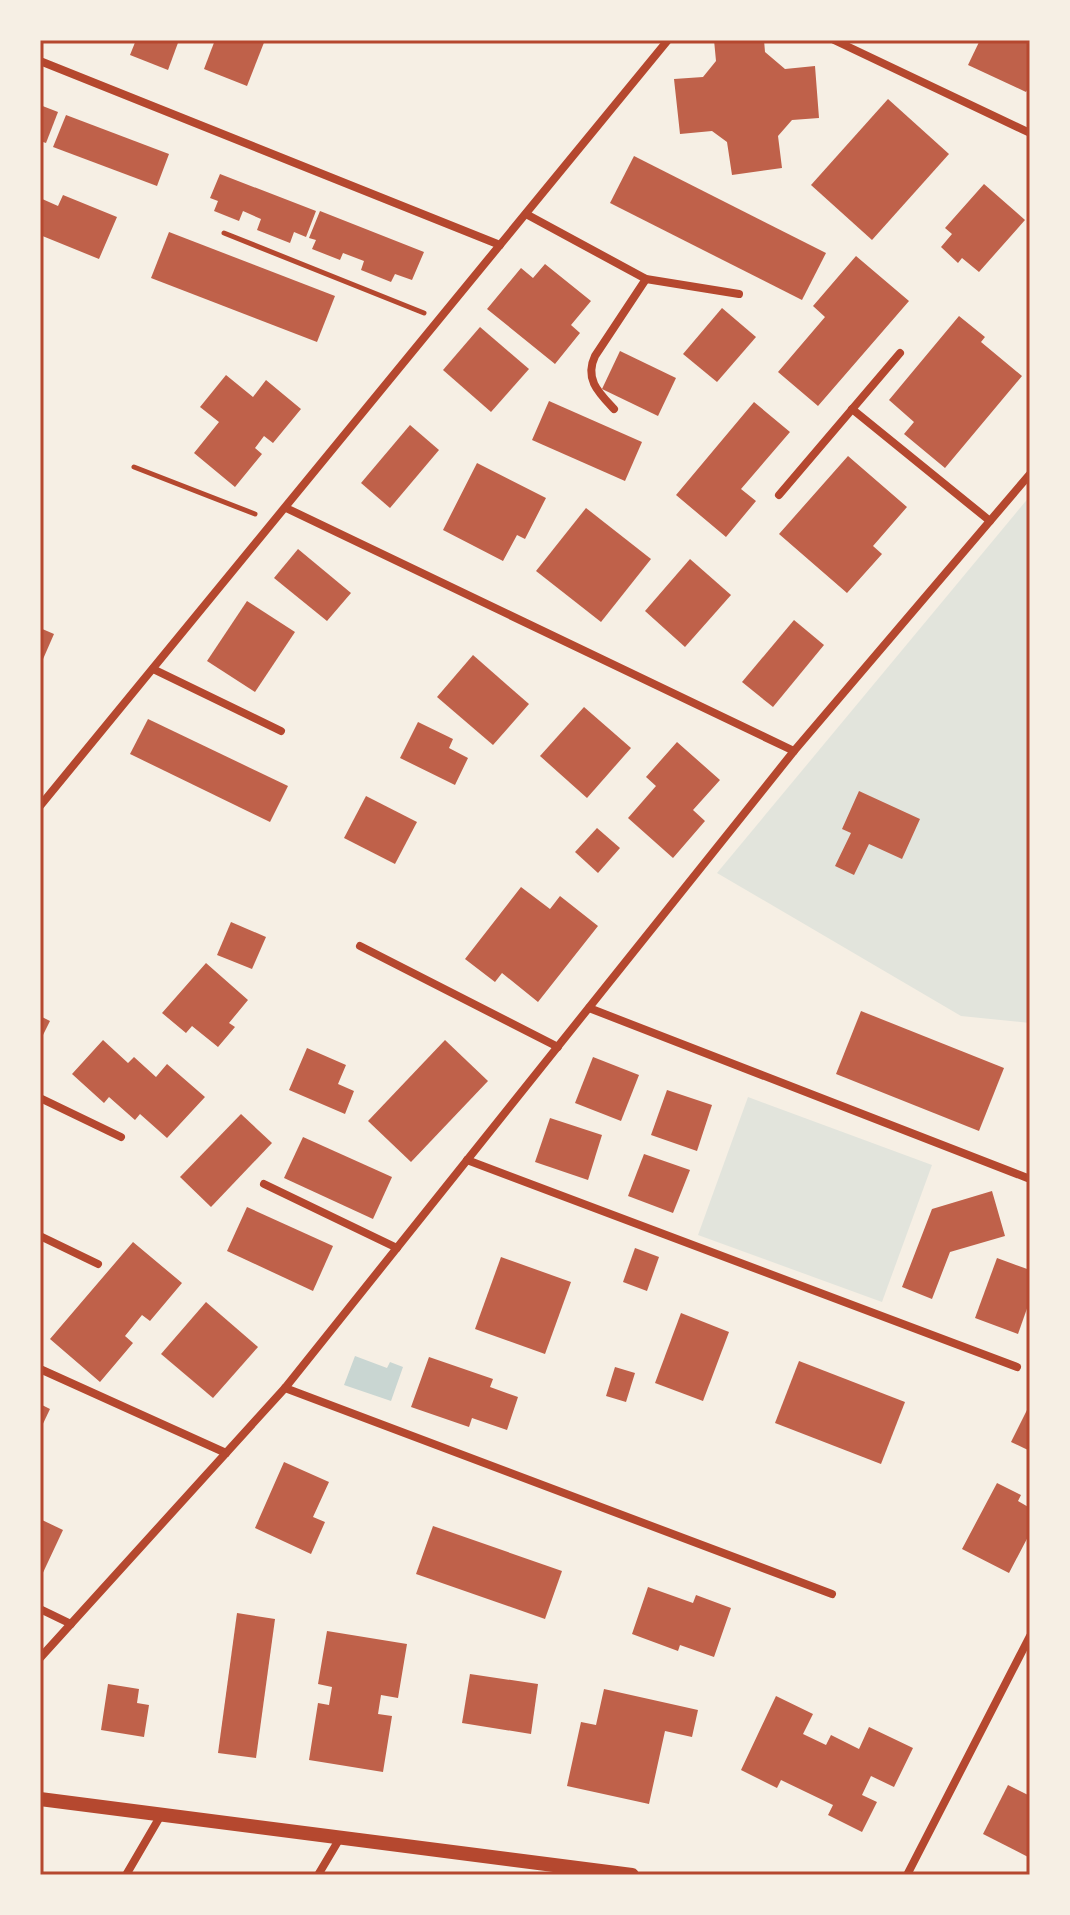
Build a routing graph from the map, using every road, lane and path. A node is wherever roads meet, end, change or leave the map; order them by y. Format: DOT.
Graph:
graph roads {
  1 [pos="668,40"];
  2 [pos="834,40"];
  3 [pos="40,61"];
  4 [pos="1030,133"];
  5 [pos="526,214"];
  6 [pos="224,233"];
  7 [pos="500,245"];
  8 [pos="646,279"];
  9 [pos="739,294"];
  10 [pos="440,319"];
  11 [pos="900,353"];
  12 [pos="614,409"];
  13 [pos="852,409"];
  14 [pos="134,467"];
  15 [pos="1030,474"];
  16 [pos="779,495"];
  17 [pos="286,508"];
  18 [pos="990,521"];
  19 [pos="274,522"];
  20 [pos="153,669"];
  21 [pos="281,731"];
  22 [pos="794,751"];
  23 [pos="40,790"];
  24 [pos="50,794"];
  25 [pos="40,806"];
  26 [pos="360,946"];
  27 [pos="589,1008"];
  28 [pos="558,1047"];
  29 [pos="40,1098"];
  30 [pos="121,1137"];
  31 [pos="467,1160"];
  32 [pos="1030,1179"];
  33 [pos="264,1184"];
  34 [pos="40,1236"];
  35 [pos="397,1248"];
  36 [pos="98,1264"];
  37 [pos="1017,1367"];
  38 [pos="40,1369"];
  39 [pos="285,1388"];
  40 [pos="226,1453"];
  41 [pos="832,1594"];
  42 [pos="40,1609"];
  43 [pos="71,1624"];
  44 [pos="1030,1636"];
  45 [pos="40,1658"];
  46 [pos="40,1799"];
  47 [pos="161,1815"];
  48 [pos="340,1838"];
  49 [pos="126,1875"];
  50 [pos="318,1875"];
  51 [pos="632,1875"];
  52 [pos="907,1875"];
  1 -- 5 [label="street"];
  2 -- 4 [label="street"];
  3 -- 7 [label="street"];
  5 -- 7 [label="street"];
  5 -- 8 [label="street"];
  6 -- 10 [label="path"];
  7 -- 10 [label="street"];
  8 -- 9 [label="street"];
  8 -- 12 [label="street"];
  10 -- 17 [label="street"];
  11 -- 13 [label="street"];
  13 -- 16 [label="street"];
  13 -- 18 [label="street"];
  14 -- 19 [label="path"];
  15 -- 18 [label="street"];
  17 -- 19 [label="street"];
  17 -- 22 [label="street"];
  18 -- 22 [label="street"];
  19 -- 20 [label="street"];
  20 -- 21 [label="street"];
  20 -- 24 [label="street"];
  22 -- 27 [label="street"];
  23 -- 24 [label="street"];
  24 -- 25 [label="street"];
  26 -- 28 [label="street"];
  27 -- 28 [label="street"];
  27 -- 32 [label="street"];
  28 -- 31 [label="street"];
  29 -- 30 [label="street"];
  31 -- 35 [label="street"];
  31 -- 37 [label="street"];
  33 -- 35 [label="street"];
  34 -- 36 [label="street"];
  35 -- 39 [label="street"];
  38 -- 40 [label="street"];
  39 -- 40 [label="street"];
  39 -- 41 [label="street"];
  40 -- 43 [label="street"];
  42 -- 43 [label="street"];
  43 -- 45 [label="street"];
  44 -- 52 [label="street"];
  46 -- 47 [label="street"];
  47 -- 48 [label="street"];
  47 -- 49 [label="street"];
  48 -- 50 [label="street"];
  48 -- 51 [label="street"];
}
